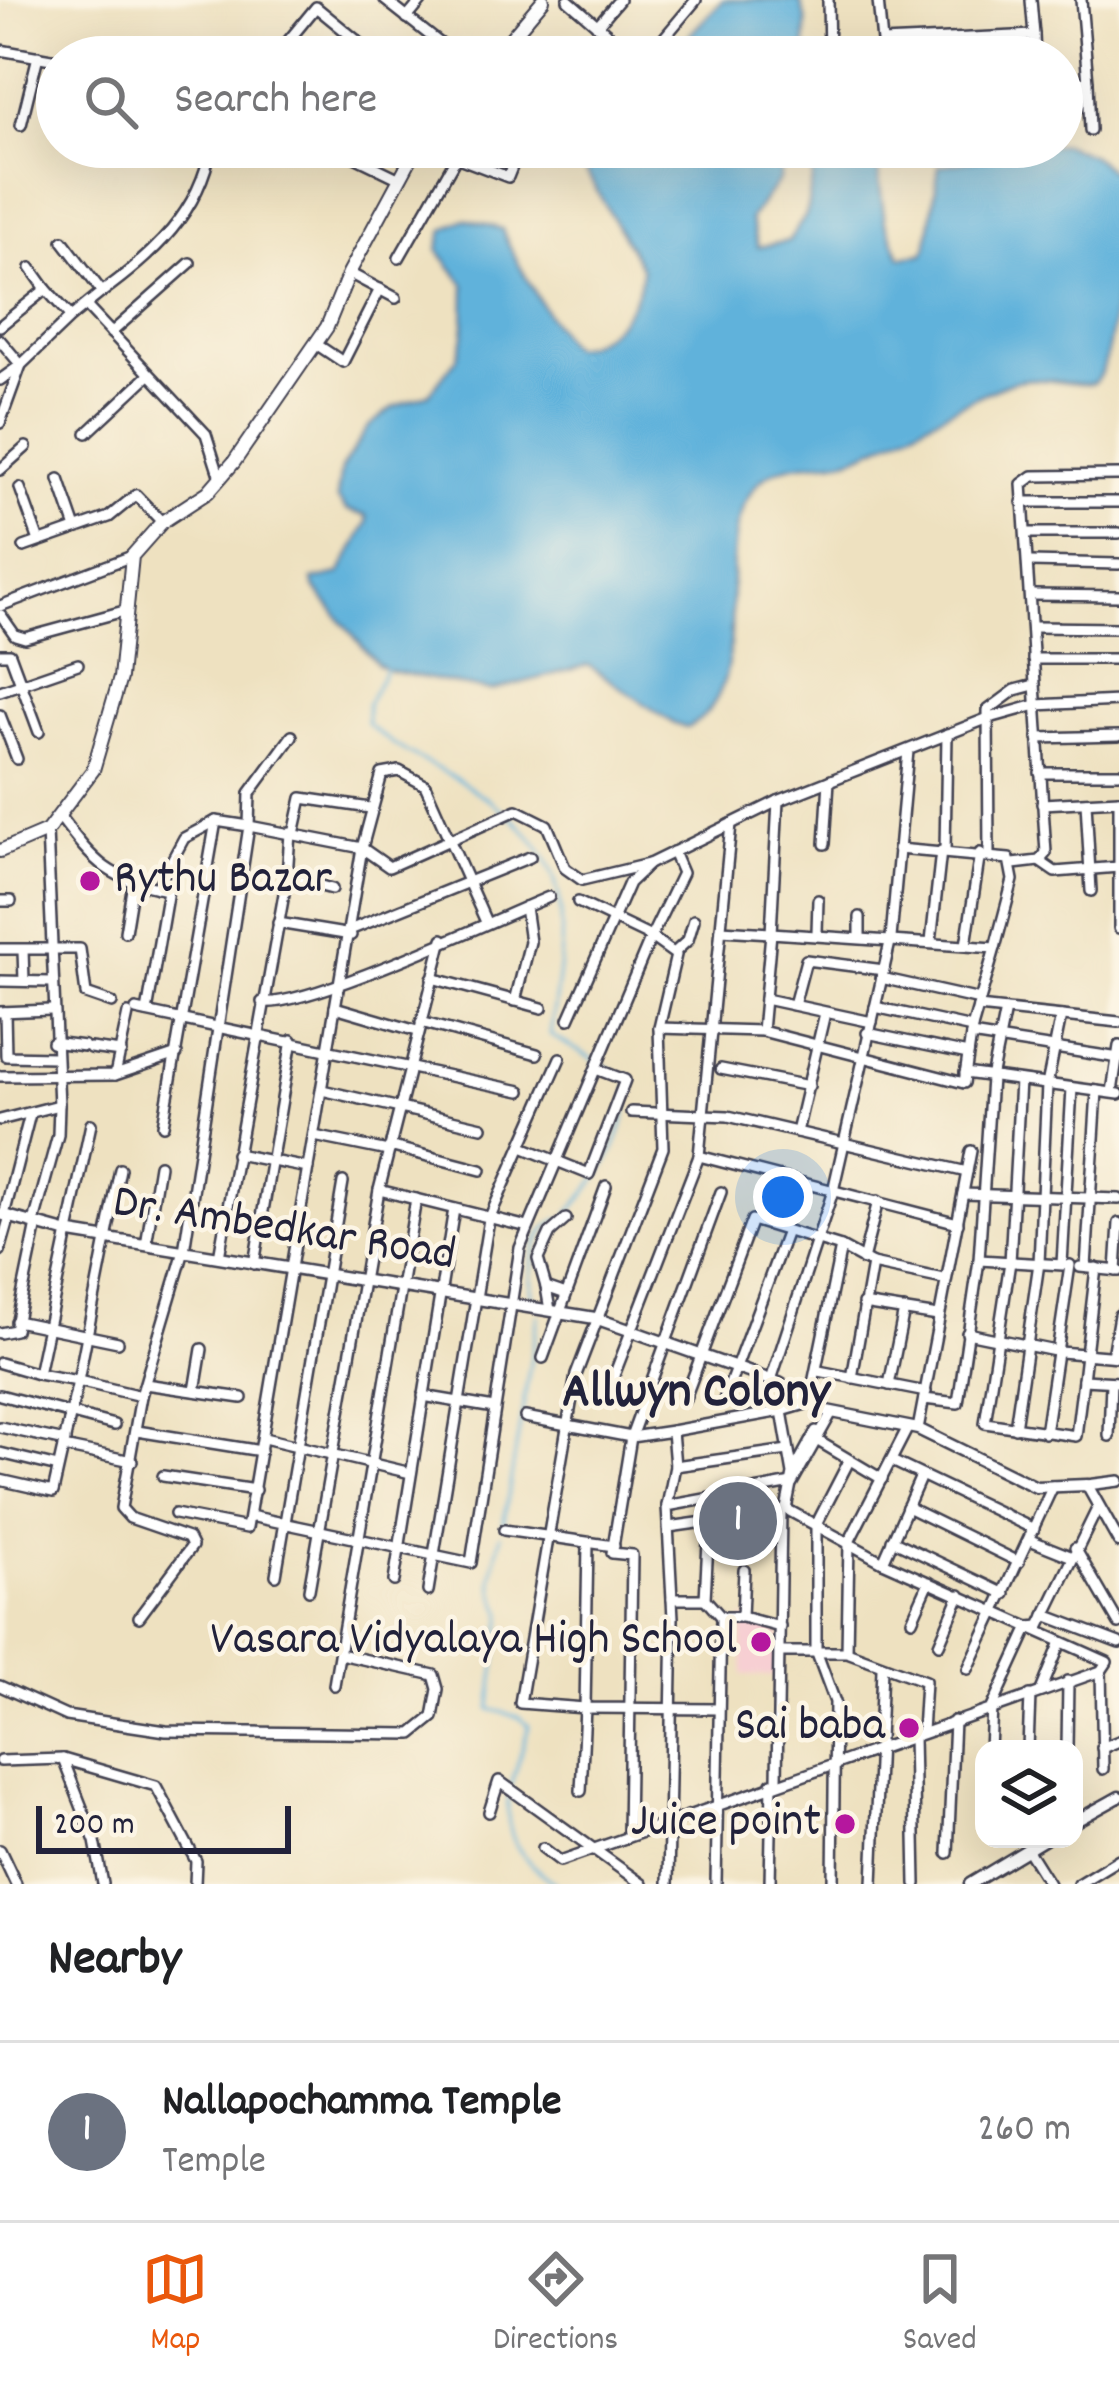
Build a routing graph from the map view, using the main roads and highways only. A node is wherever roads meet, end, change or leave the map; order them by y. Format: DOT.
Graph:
graph roads {
  1 [pos="543,0"];
  2 [pos="513,36"];
  3 [pos="406,168"];
  4 [pos="1,851"];
  1 -- 2 [label="main road"];
  3 -- 4 [label="main road"];
}
